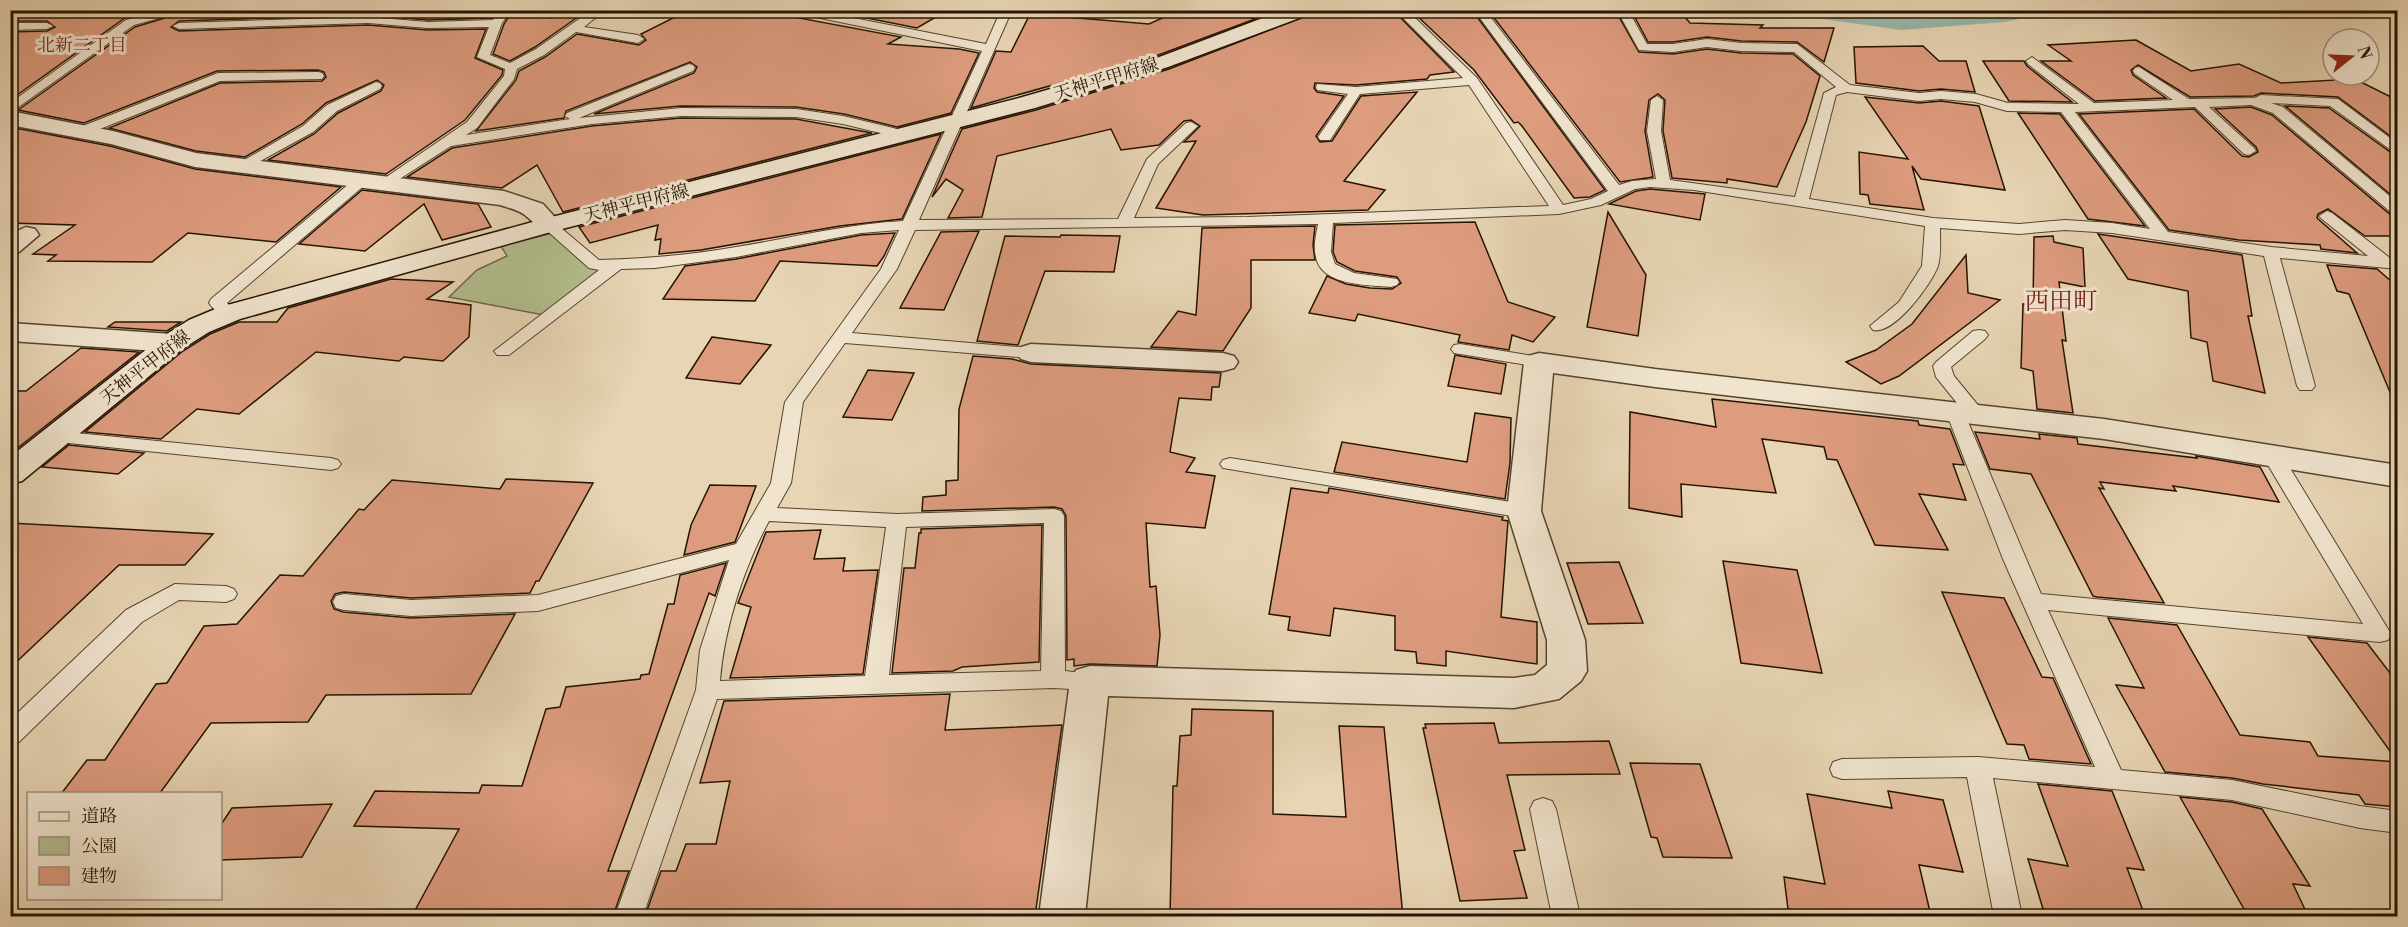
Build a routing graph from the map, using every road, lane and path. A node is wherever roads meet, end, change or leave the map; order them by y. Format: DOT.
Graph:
graph roads {
  1 [pos="184,10"];
  2 [pos="506,10"];
  3 [pos="600,10"];
  4 [pos="798,10"];
  5 [pos="1007,10"];
  6 [pos="1302,10"];
  7 [pos="1400,10"];
  8 [pos="1479,10"];
  9 [pos="1622,10"];
  10 [pos="198,11"];
  11 [pos="823,13"];
  12 [pos="496,23"];
  13 [pos="47,26"];
  14 [pos="10,27"];
  15 [pos="576,29"];
  16 [pos="638,39"];
  17 [pos="988,48"];
  18 [pos="2032,61"];
  19 [pos="511,67"];
  20 [pos="689,68"];
  21 [pos="2139,71"];
  22 [pos="318,76"];
  23 [pos="1473,81"];
  24 [pos="376,86"];
  25 [pos="1322,87"];
  26 [pos="1846,88"];
  27 [pos="1356,91"];
  28 [pos="1656,100"];
  29 [pos="2252,101"];
  30 [pos="2191,102"];
  31 [pos="2089,105"];
  32 [pos="2065,108"];
  33 [pos="10,109"];
  34 [pos="10,118"];
  35 [pos="955,121"];
  36 [pos="558,125"];
  37 [pos="1191,126"];
  38 [pos="80,132"];
  39 [pos="905,135"];
  40 [pos="1325,137"];
  41 [pos="448,142"];
  42 [pos="2249,151"];
  43 [pos="2397,152"];
  44 [pos="241,166"];
  45 [pos="361,181"];
  46 [pos="387,183"];
  47 [pos="1664,184"];
  48 [pos="1616,191"];
  49 [pos="1801,203"];
  50 [pos="1559,210"];
  51 [pos="2397,211"];
  52 [pos="2327,216"];
  53 [pos="1326,220"];
  54 [pos="1124,223"];
  55 [pos="1933,223"];
  56 [pos="549,225"];
  57 [pos="910,225"];
  58 [pos="2164,237"];
  59 [pos="2271,252"];
  60 [pos="617,264"];
  61 [pos="2392,264"];
  62 [pos="1391,282"];
  63 [pos="230,313"];
  64 [pos="1879,326"];
  65 [pos="10,332"];
  66 [pos="1979,335"];
  67 [pos="841,337"];
  68 [pos="172,343"];
  69 [pos="1460,349"];
  70 [pos="503,351"];
  71 [pos="1031,353"];
  72 [pos="1223,362"];
  73 [pos="1539,362"];
  74 [pos="2306,386"];
  75 [pos="1966,413"];
  76 [pos="56,437"];
  77 [pos="2272,455"];
  78 [pos="331,464"];
  79 [pos="1230,464"];
  80 [pos="10,474"];
  81 [pos="2397,476"];
  82 [pos="1524,511"];
  83 [pos="764,514"];
  84 [pos="897,521"];
  85 [pos="743,549"];
  86 [pos="226,594"];
  87 [pos="2034,601"];
  88 [pos="344,602"];
  89 [pos="1072,680"];
  90 [pos="876,685"];
  91 [pos="708,690"];
  92 [pos="10,735"];
  93 [pos="1978,767"];
  94 [pos="1842,769"];
  95 [pos="2113,779"];
  96 [pos="1544,809"];
  97 [pos="2397,822"];
  98 [pos="629,916"];
  99 [pos="1062,916"];
  100 [pos="1566,916"];
  101 [pos="2008,916"];
  1 -- 33 [label="lane"];
  2 -- 12 [label="lane"];
  3 -- 15 [label="lane"];
  4 -- 11 [label="lane"];
  5 -- 17 [label="lane"];
  6 -- 35 [label="street, 天神平甲府線"];
  7 -- 23 [label="lane"];
  8 -- 48 [label="lane"];
  9 -- 26 [label="lane"];
  10 -- 12 [label="lane"];
  11 -- 17 [label="lane"];
  12 -- 19 [label="lane"];
  13 -- 14 [label="lane"];
  15 -- 16 [label="lane"];
  15 -- 19 [label="lane"];
  17 -- 35 [label="lane"];
  18 -- 31 [label="lane"];
  19 -- 41 [label="lane"];
  20 -- 36 [label="lane"];
  21 -- 30 [label="lane"];
  22 -- 38 [label="lane"];
  23 -- 27 [label="lane"];
  23 -- 50 [label="lane"];
  24 -- 44 [label="lane"];
  25 -- 27 [label="lane"];
  26 -- 32 [label="lane"];
  26 -- 49 [label="lane"];
  27 -- 40 [label="lane"];
  28 -- 47 [label="lane"];
  29 -- 30 [label="lane"];
  29 -- 43 [label="lane"];
  29 -- 51 [label="lane"];
  30 -- 31 [label="lane"];
  30 -- 42 [label="lane"];
  31 -- 32 [label="lane"];
  32 -- 58 [label="lane"];
  34 -- 38 [label="street"];
  35 -- 39 [label="street, 天神平甲府線"];
  35 -- 57 [label="lane"];
  36 -- 39 [label="lane"];
  36 -- 41 [label="lane"];
  37 -- 54 [label="lane"];
  38 -- 44 [label="street"];
  39 -- 56 [label="street, 天神平甲府線"];
  41 -- 46 [label="lane"];
  44 -- 45 [label="street"];
  45 -- 46 [label="street"];
  45 -- 63 [label="lane"];
  46 -- 56 [label="street"];
  47 -- 48 [label="lane"];
  47 -- 49 [label="lane"];
  48 -- 50 [label="lane"];
  49 -- 55 [label="lane"];
  50 -- 53 [label="lane"];
  52 -- 61 [label="lane"];
  53 -- 54 [label="lane"];
  53 -- 62 [label="lane"];
  54 -- 57 [label="lane"];
  55 -- 58 [label="lane"];
  55 -- 64 [label="lane"];
  56 -- 60 [label="lane"];
  56 -- 63 [label="street, 天神平甲府線"];
  57 -- 60 [label="lane"];
  57 -- 67 [label="lane"];
  58 -- 59 [label="lane"];
  59 -- 61 [label="lane"];
  59 -- 74 [label="lane"];
  60 -- 70 [label="lane"];
  63 -- 68 [label="street, 天神平甲府線"];
  65 -- 68 [label="street"];
  66 -- 75 [label="lane"];
  67 -- 71 [label="lane"];
  67 -- 83 [label="lane"];
  68 -- 76 [label="street, 天神平甲府線"];
  69 -- 73 [label="lane"];
  71 -- 72 [label="street"];
  73 -- 75 [label="street"];
  73 -- 82 [label="street"];
  75 -- 77 [label="street"];
  75 -- 87 [label="lane"];
  76 -- 78 [label="lane"];
  76 -- 80 [label="street, 天神平甲府線"];
  77 -- 81 [label="street"];
  77 -- 87 [label="lane"];
  79 -- 82 [label="lane"];
  82 -- 89 [label="street"];
  83 -- 84 [label="lane"];
  83 -- 85 [label="lane"];
  84 -- 89 [label="lane"];
  84 -- 90 [label="lane"];
  85 -- 88 [label="lane"];
  85 -- 91 [label="lane"];
  86 -- 92 [label="lane"];
  87 -- 95 [label="lane"];
  89 -- 90 [label="lane"];
  89 -- 99 [label="street"];
  90 -- 91 [label="lane"];
  91 -- 98 [label="lane"];
  93 -- 94 [label="lane"];
  93 -- 95 [label="lane"];
  93 -- 101 [label="lane"];
  95 -- 97 [label="lane"];
  96 -- 100 [label="lane"];
}
